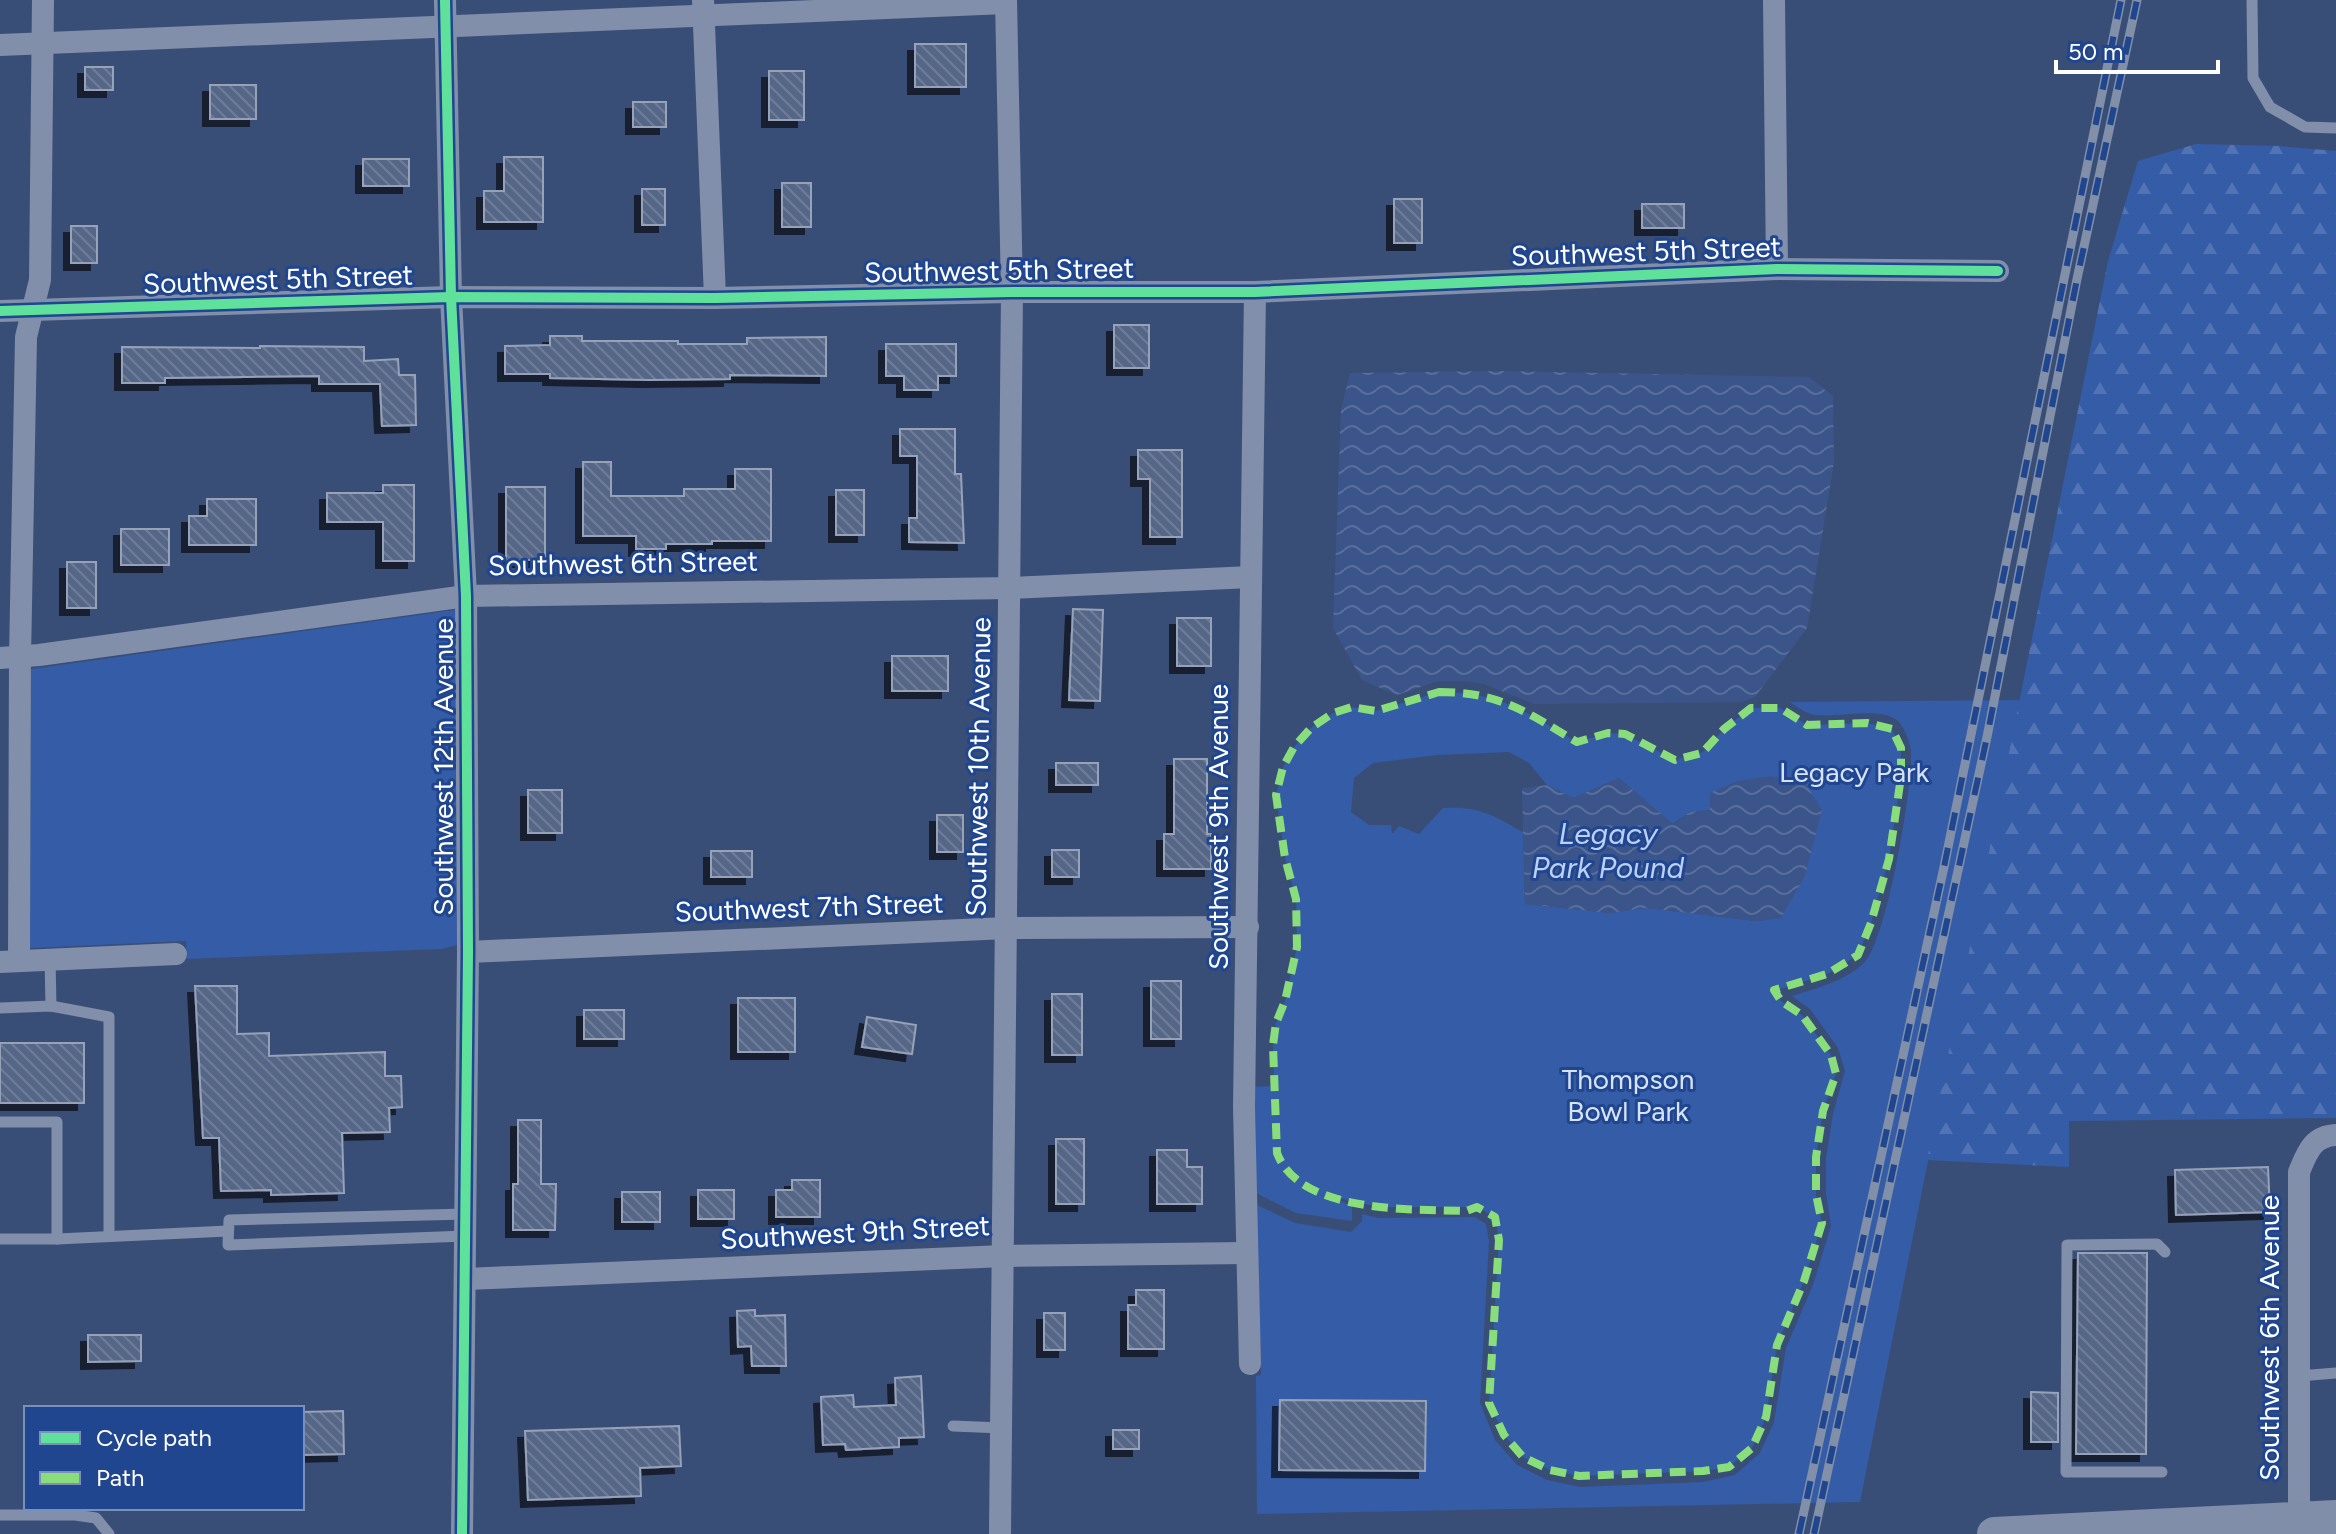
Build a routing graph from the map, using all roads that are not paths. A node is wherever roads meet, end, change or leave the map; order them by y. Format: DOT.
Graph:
graph roads {
  1 [pos="43,0"];
  2 [pos="445,0"];
  3 [pos="1774,0"];
  4 [pos="2252,0"];
  5 [pos="1006,2"];
  6 [pos="703,8"];
  7 [pos="445,27"];
  8 [pos="0,45"];
  9 [pos="42,45"];
  10 [pos="2336,128"];
  11 [pos="1777,269"];
  12 [pos="1998,271"];
  13 [pos="1012,292"];
  14 [pos="1255,292"];
  15 [pos="451,297"];
  16 [pos="715,298"];
  17 [pos="0,311"];
  18 [pos="33,311"];
  19 [pos="1251,577"];
  20 [pos="1010,588"];
  21 [pos="466,596"];
  22 [pos="10,658"];
  23 [pos="1248,927"];
  24 [pos="1007,928"];
  25 [pos="468,952"];
  26 [pos="176,954"];
  27 [pos="50,959"];
  28 [pos="9,961"];
  29 [pos="51,1006"];
  30 [pos="0,1008"];
  31 [pos="0,1122"];
  32 [pos="2336,1135"];
  33 [pos="467,1225"];
  34 [pos="228,1231"];
  35 [pos="109,1236"];
  36 [pos="0,1239"];
  37 [pos="57,1239"];
  38 [pos="2165,1252"];
  39 [pos="1247,1253"];
  40 [pos="1004,1256"];
  41 [pos="466,1279"];
  42 [pos="1250,1364"];
  43 [pos="2336,1373"];
  44 [pos="2299,1376"];
  45 [pos="953,1426"];
  46 [pos="1002,1428"];
  47 [pos="2162,1472"];
  48 [pos="0,1515"];
  49 [pos="2336,1517"];
  50 [pos="2299,1527"];
  51 [pos="109,1534"];
  52 [pos="462,1534"];
  53 [pos="1000,1534"];
  54 [pos="1994,1534"];
  1 -- 9 [label="street"];
  2 -- 7 [label="street, Southwest 12th Avenue"];
  3 -- 11 [label="street"];
  4 -- 10 [label="lane"];
  5 -- 6 [label="street"];
  5 -- 13 [label="street, Southwest 10th Avenue"];
  6 -- 7 [label="street"];
  6 -- 16 [label="street"];
  7 -- 9 [label="street"];
  7 -- 15 [label="street, Southwest 12th Avenue"];
  8 -- 9 [label="street"];
  9 -- 18 [label="street"];
  11 -- 12 [label="street, Southwest 5th Street"];
  11 -- 14 [label="street, Southwest 5th Street"];
  13 -- 14 [label="street, Southwest 5th Street"];
  13 -- 16 [label="street, Southwest 5th Street"];
  13 -- 20 [label="street, Southwest 10th Avenue"];
  14 -- 19 [label="street, Southwest 9th Avenue"];
  15 -- 16 [label="street, Southwest 5th Street"];
  15 -- 18 [label="street, Southwest 5th Street"];
  15 -- 21 [label="street, Southwest 12th Avenue"];
  17 -- 18 [label="street, Southwest 5th Street"];
  18 -- 22 [label="street"];
  19 -- 20 [label="street, Southwest 6th Street"];
  19 -- 23 [label="street, Southwest 9th Avenue"];
  20 -- 21 [label="street, Southwest 6th Street"];
  20 -- 24 [label="street, Southwest 10th Avenue"];
  21 -- 22 [label="street, Southwest 6th Street"];
  21 -- 25 [label="street, Southwest 12th Avenue"];
  22 -- 28 [label="street"];
  23 -- 24 [label="street, Southwest 7th Street"];
  23 -- 39 [label="street, Southwest 9th Avenue"];
  24 -- 25 [label="street, Southwest 7th Street"];
  24 -- 40 [label="street, Southwest 10th Avenue"];
  25 -- 33 [label="street, Southwest 12th Avenue"];
  26 -- 27 [label="street"];
  27 -- 28 [label="street"];
  27 -- 29 [label="lane"];
  29 -- 30 [label="lane"];
  29 -- 35 [label="lane"];
  31 -- 37 [label="lane"];
  32 -- 44 [label="street, Southwest 6th Avenue"];
  33 -- 34 [label="lane"];
  33 -- 34 [label="lane"];
  33 -- 41 [label="street, Southwest 12th Avenue"];
  34 -- 35 [label="lane"];
  35 -- 37 [label="lane"];
  36 -- 37 [label="lane"];
  38 -- 47 [label="lane"];
  39 -- 40 [label="street, Southwest 9th Street"];
  39 -- 42 [label="street, Southwest 9th Avenue"];
  40 -- 41 [label="street, Southwest 9th Street"];
  40 -- 46 [label="street, Southwest 10th Avenue"];
  41 -- 52 [label="street, Southwest 12th Avenue"];
  43 -- 44 [label="lane"];
  44 -- 50 [label="street, Southwest 6th Avenue"];
  45 -- 46 [label="lane"];
  46 -- 53 [label="street, Southwest 10th Avenue"];
  48 -- 51 [label="lane"];
  49 -- 50 [label="main road"];
  50 -- 54 [label="main road"];
}
